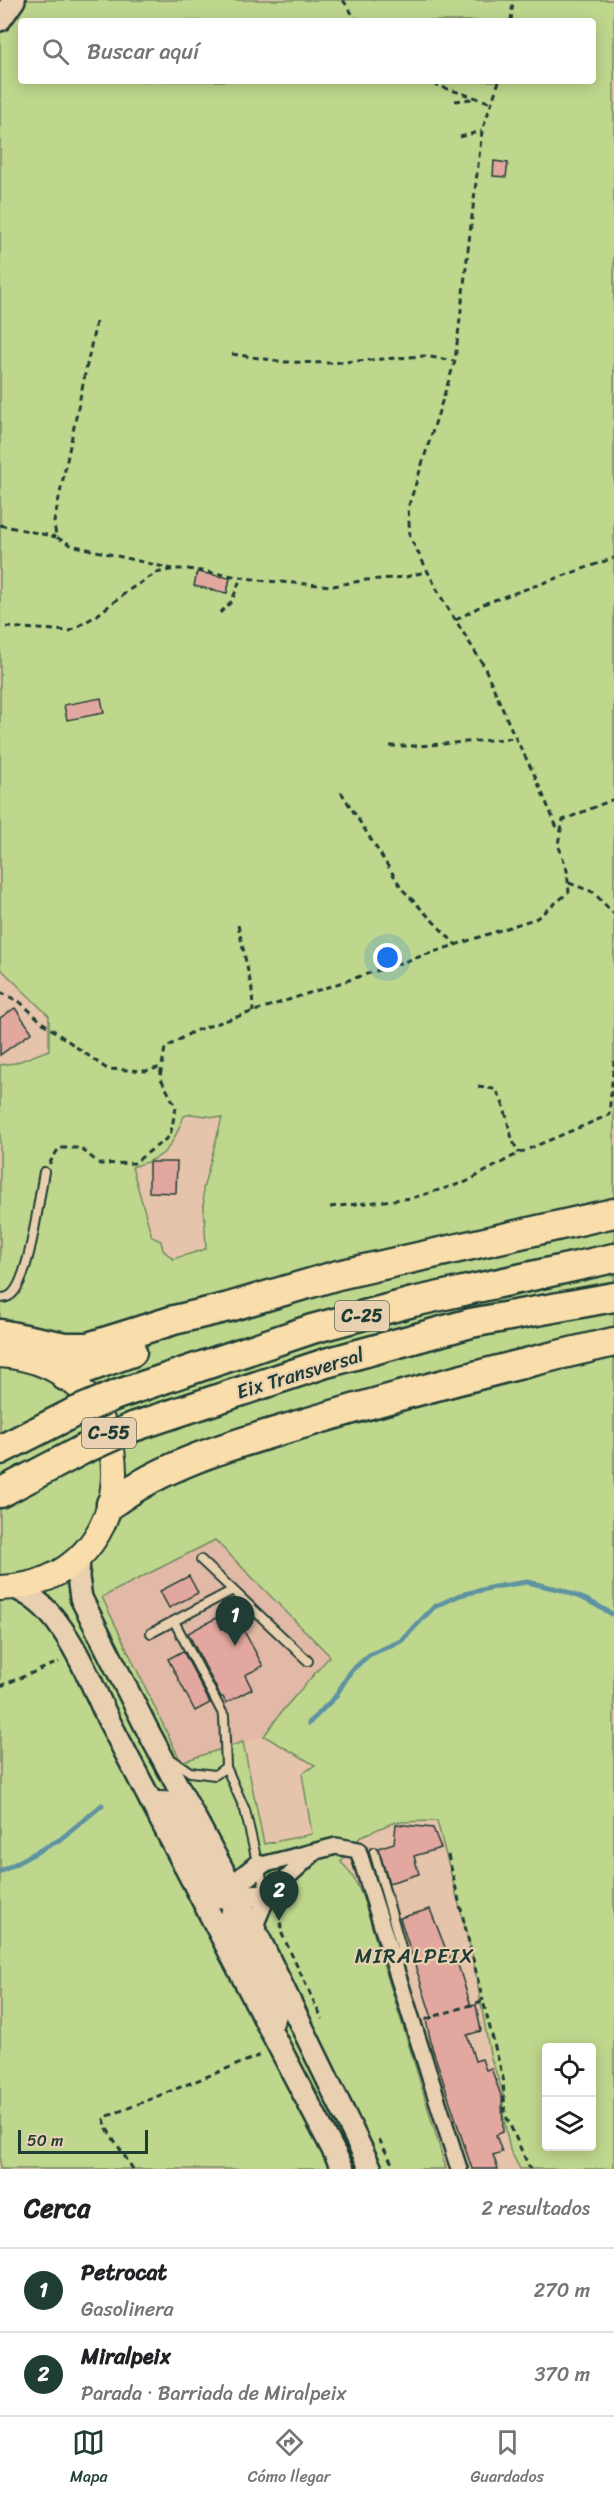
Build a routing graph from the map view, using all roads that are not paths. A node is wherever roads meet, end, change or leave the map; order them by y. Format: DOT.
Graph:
graph roads {
  1 [pos="14,0"];
  2 [pos="0,20"];
  3 [pos="44,1172"];
  4 [pos="614,1213"];
  5 [pos="614,1222"];
  6 [pos="446,1250"];
  7 [pos="614,1258"];
  8 [pos="614,1297"];
  9 [pos="0,1298"];
  10 [pos="229,1307"];
  11 [pos="614,1330"];
  12 [pos="0,1334"];
  13 [pos="614,1342"];
  14 [pos="0,1355"];
  15 [pos="506,1367"];
  16 [pos="65,1376"];
  17 [pos="0,1450"];
  18 [pos="0,1493"];
  19 [pos="111,1504"];
  20 [pos="79,1556"];
  21 [pos="201,1560"];
  22 [pos="7,1587"];
  23 [pos="232,1590"];
  24 [pos="174,1621"];
  25 [pos="151,1633"];
  26 [pos="308,1661"];
  27 [pos="160,1752"];
  28 [pos="226,1767"];
  29 [pos="151,1802"];
  30 [pos="316,1851"];
  31 [pos="374,1852"];
  32 [pos="258,1866"];
  33 [pos="268,1895"];
  34 [pos="236,1897"];
  35 [pos="254,1928"];
  36 [pos="397,1972"];
  37 [pos="270,2028"];
  38 [pos="343,2169"];
  39 [pos="372,2169"];
  40 [pos="459,2169"];
  1 -- 2 [label="main road"];
  3 -- 9 [label="lane"];
  4 -- 6 [label="highway"];
  5 -- 6 [label="highway"];
  6 -- 10 [label="highway"];
  7 -- 17 [label="highway, Eix Transversal / C-25, bridge"];
  8 -- 18 [label="highway, Eix Transversal / C-25, bridge"];
  10 -- 12 [label="highway"];
  10 -- 16 [label="highway"];
  11 -- 15 [label="highway"];
  13 -- 15 [label="highway"];
  14 -- 16 [label="main road, C-55"];
  15 -- 19 [label="highway"];
  16 -- 19 [label="main road, C-55"];
  19 -- 20 [label="main road, C-55"];
  20 -- 22 [label="main road, C-55"];
  20 -- 27 [label="main road"];
  21 -- 23 [label="lane"];
  22 -- 29 [label="main road"];
  23 -- 24 [label="lane"];
  23 -- 26 [label="lane"];
  24 -- 25 [label="lane"];
  24 -- 28 [label="lane"];
  27 -- 28 [label="lane"];
  27 -- 34 [label="main road"];
  28 -- 32 [label="lane"];
  29 -- 34 [label="main road"];
  29 -- 37 [label="main road"];
  30 -- 32 [label="street"];
  30 -- 33 [label="street"];
  30 -- 36 [label="street"];
  31 -- 36 [label="lane"];
  32 -- 33 [label="lane"];
  32 -- 34 [label="main road"];
  33 -- 34 [label="main road"];
  33 -- 35 [label="street"];
  34 -- 35 [label="main road"];
  34 -- 37 [label="main road"];
  35 -- 39 [label="main road"];
  36 -- 40 [label="street"];
  37 -- 38 [label="main road"];
}
